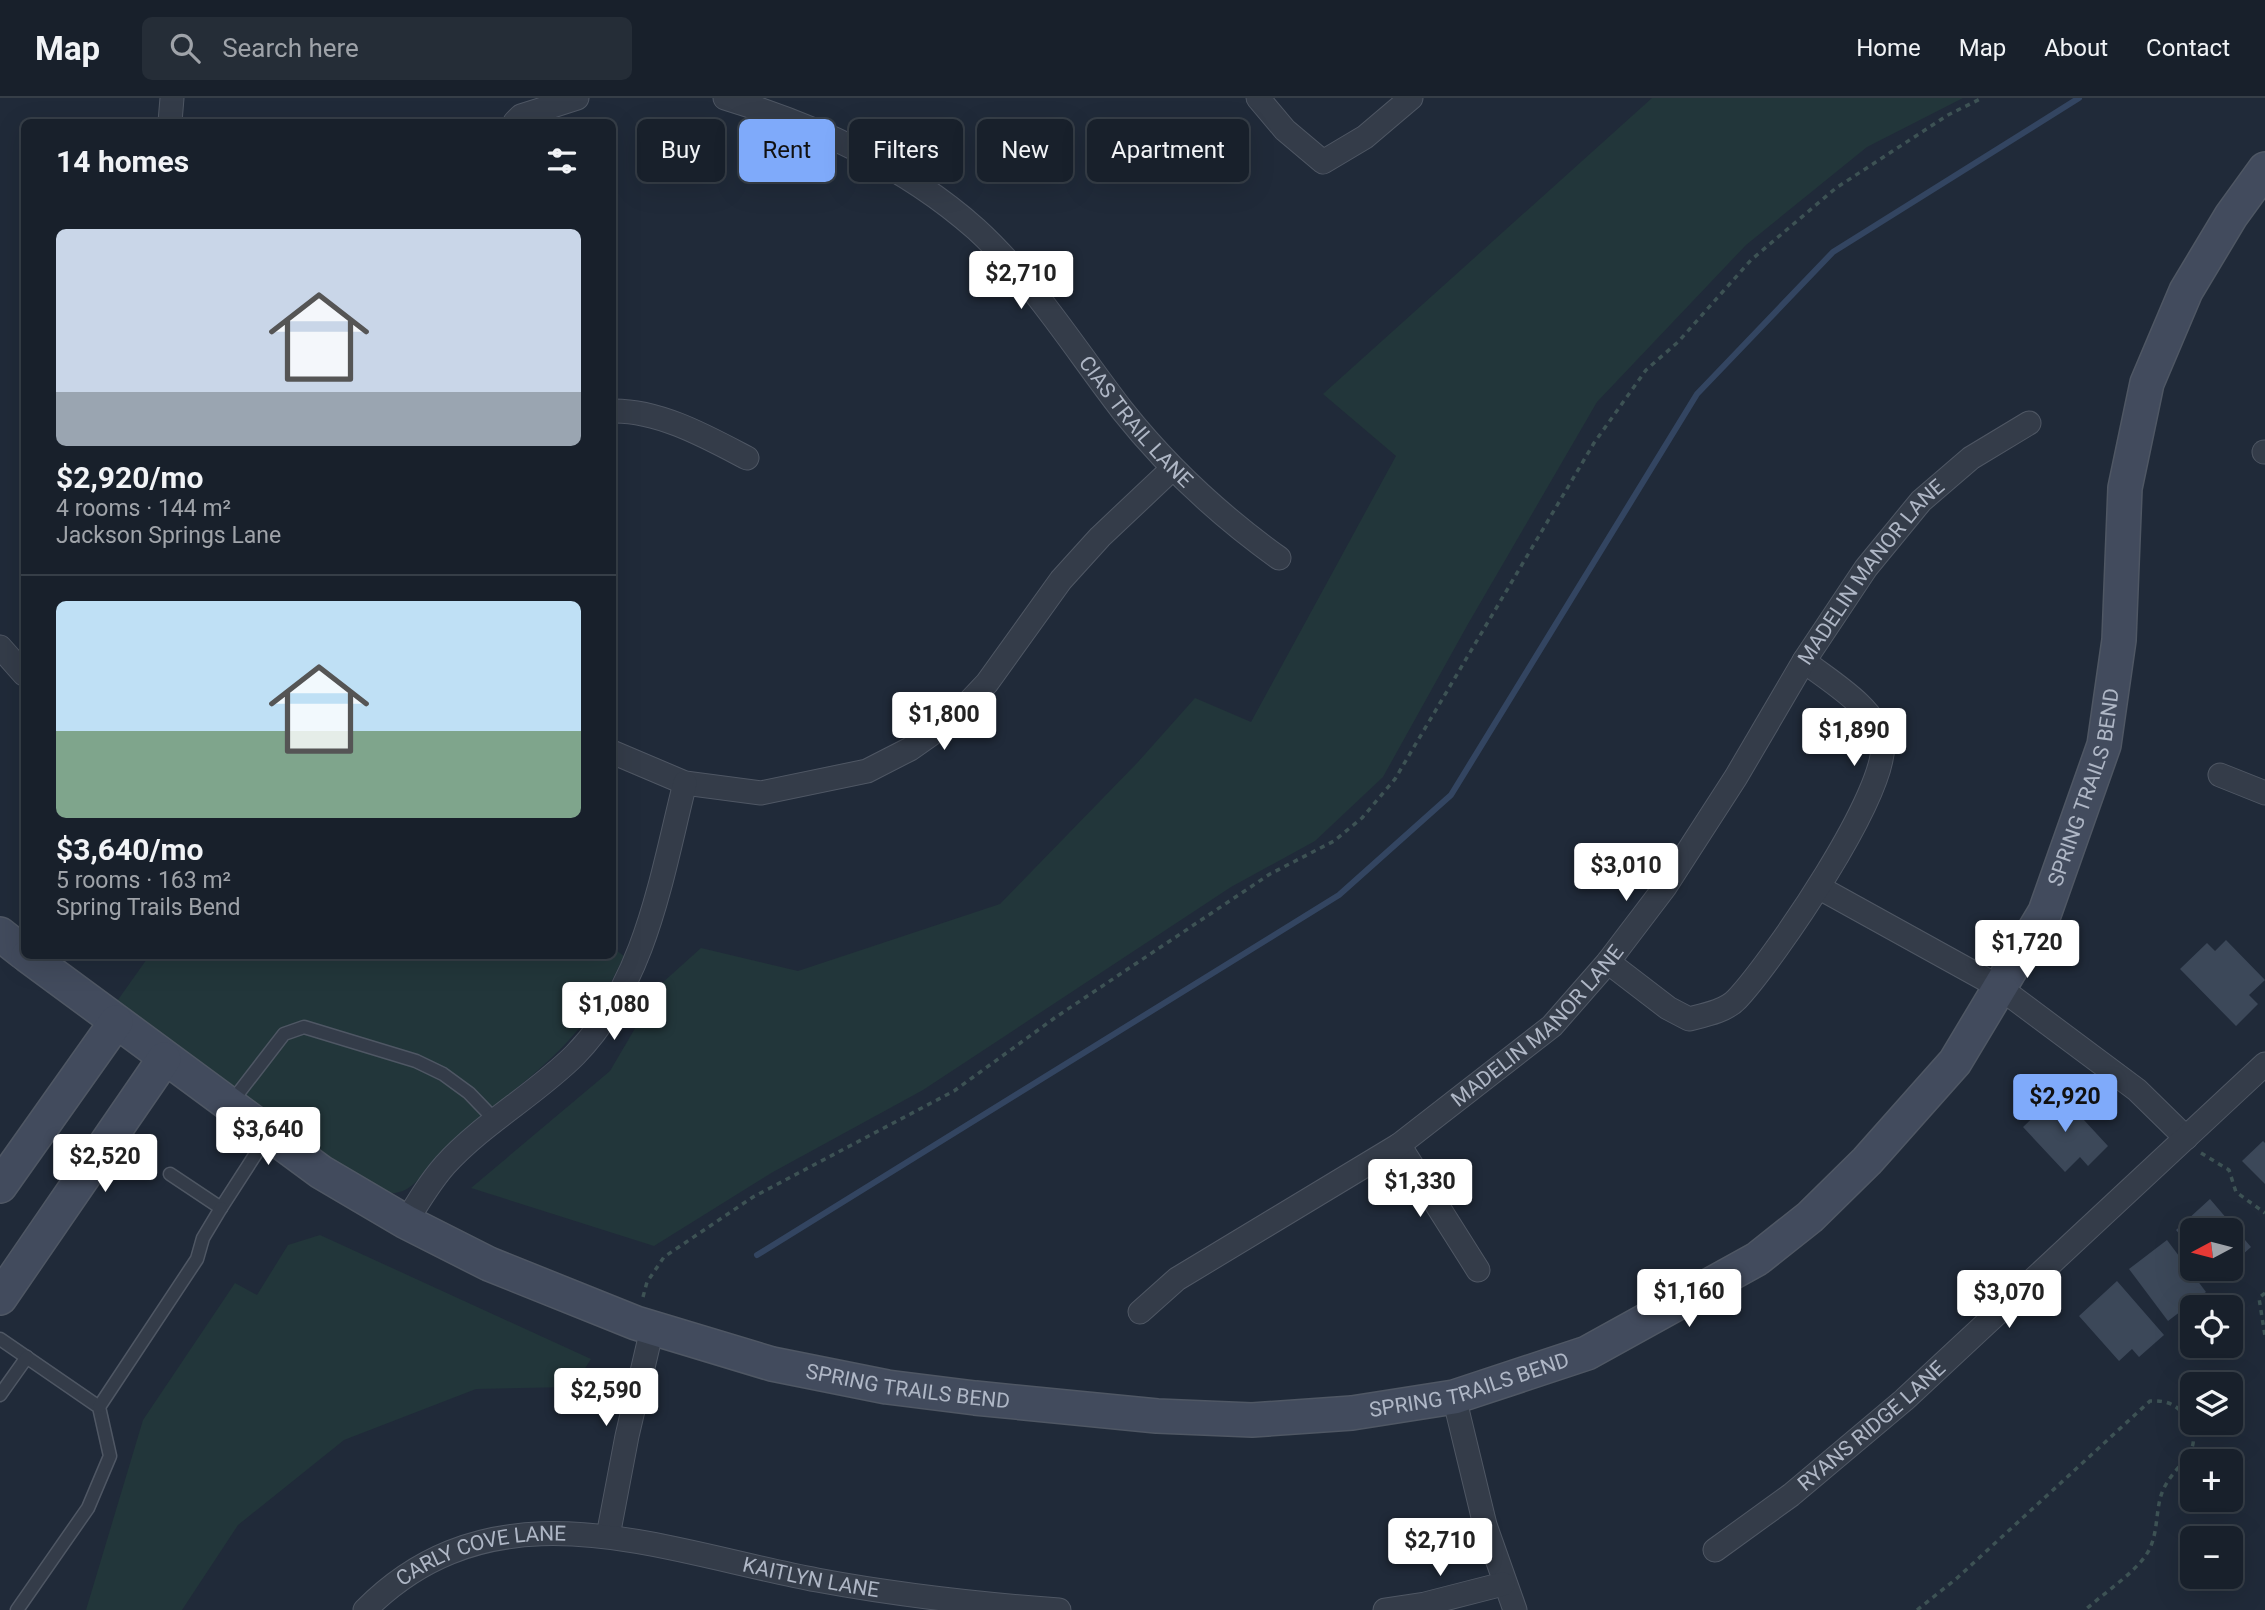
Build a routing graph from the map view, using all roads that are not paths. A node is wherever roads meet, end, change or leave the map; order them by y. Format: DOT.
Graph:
graph roads {
  1 [pos="172,98"];
  2 [pos="578,98"];
  3 [pos="725,98"];
  4 [pos="1258,98"];
  5 [pos="1411,98"];
  6 [pos="170,119"];
  7 [pos="518,119"];
  8 [pos="2265,169"];
  9 [pos="616,411"];
  10 [pos="2029,424"];
  11 [pos="747,458"];
  12 [pos="1172,469"];
  13 [pos="1279,558"];
  14 [pos="0,648"];
  15 [pos="1804,661"];
  16 [pos="21,671"];
  17 [pos="616,754"];
  18 [pos="2220,775"];
  19 [pos="685,783"];
  20 [pos="2265,793"];
  21 [pos="1820,888"];
  22 [pos="0,934"];
  23 [pos="21,950"];
  24 [pos="33,959"];
  25 [pos="1608,961"];
  26 [pos="1999,987"];
  27 [pos="116,1022"];
  28 [pos="164,1059"];
  29 [pos="2265,1064"];
  30 [pos="230,1104"];
  31 [pos="496,1121"];
  32 [pos="268,1135"];
  33 [pos="2186,1138"];
  34 [pos="1399,1145"];
  35 [pos="170,1174"];
  36 [pos="0,1186"];
  37 [pos="222,1208"];
  38 [pos="405,1222"];
  39 [pos="1478,1270"];
  40 [pos="0,1298"];
  41 [pos="1140,1312"];
  42 [pos="644,1326"];
  43 [pos="0,1339"];
  44 [pos="27,1357"];
  45 [pos="0,1395"];
  46 [pos="1454,1397"];
  47 [pos="99,1407"];
  48 [pos="608,1536"];
  49 [pos="1715,1550"];
  50 [pos="1503,1584"];
  51 [pos="1029,1609"];
  52 [pos="17,1610"];
  53 [pos="365,1610"];
  54 [pos="1059,1610"];
  55 [pos="1385,1610"];
  56 [pos="1515,1610"];
  1 -- 6 [label="street"];
  2 -- 7 [label="street"];
  3 -- 12 [label="street, CIAS TRAIL LANE"];
  4 -- 5 [label="street"];
  8 -- 26 [label="street, SPRING TRAILS BEND"];
  9 -- 11 [label="street"];
  10 -- 15 [label="street, MADELIN MANOR LANE"];
  12 -- 13 [label="street, CIAS TRAIL LANE"];
  12 -- 19 [label="street"];
  14 -- 16 [label="street"];
  15 -- 21 [label="street"];
  15 -- 25 [label="street, MADELIN MANOR LANE"];
  17 -- 19 [label="street"];
  18 -- 20 [label="street"];
  19 -- 31 [label="street"];
  21 -- 25 [label="street"];
  21 -- 26 [label="street"];
  22 -- 23 [label="street, SPRING TRAILS BEND"];
  24 -- 27 [label="street, SPRING TRAILS BEND"];
  25 -- 34 [label="street, MADELIN MANOR LANE"];
  26 -- 33 [label="street"];
  26 -- 46 [label="street, SPRING TRAILS BEND"];
  27 -- 28 [label="street, SPRING TRAILS BEND"];
  27 -- 36 [label="street"];
  28 -- 30 [label="street, SPRING TRAILS BEND"];
  28 -- 40 [label="street"];
  29 -- 33 [label="street, RYANS RIDGE LANE"];
  30 -- 31 [label="lane"];
  30 -- 32 [label="street, SPRING TRAILS BEND"];
  31 -- 38 [label="street"];
  32 -- 37 [label="lane"];
  32 -- 38 [label="street, SPRING TRAILS BEND"];
  33 -- 49 [label="street, RYANS RIDGE LANE"];
  34 -- 39 [label="street"];
  34 -- 41 [label="street, MADELIN MANOR LANE"];
  35 -- 37 [label="lane"];
  37 -- 47 [label="lane"];
  38 -- 42 [label="street, SPRING TRAILS BEND"];
  42 -- 46 [label="street, SPRING TRAILS BEND"];
  42 -- 48 [label="street"];
  43 -- 44 [label="lane"];
  44 -- 45 [label="lane"];
  44 -- 47 [label="lane"];
  46 -- 50 [label="street"];
  47 -- 52 [label="lane"];
  48 -- 51 [label="street, KAITLYN LANE"];
  48 -- 53 [label="street, CARLY COVE LANE"];
  50 -- 55 [label="street"];
  50 -- 56 [label="street"];
  51 -- 54 [label="street, KAITLYN LANE"];
}
